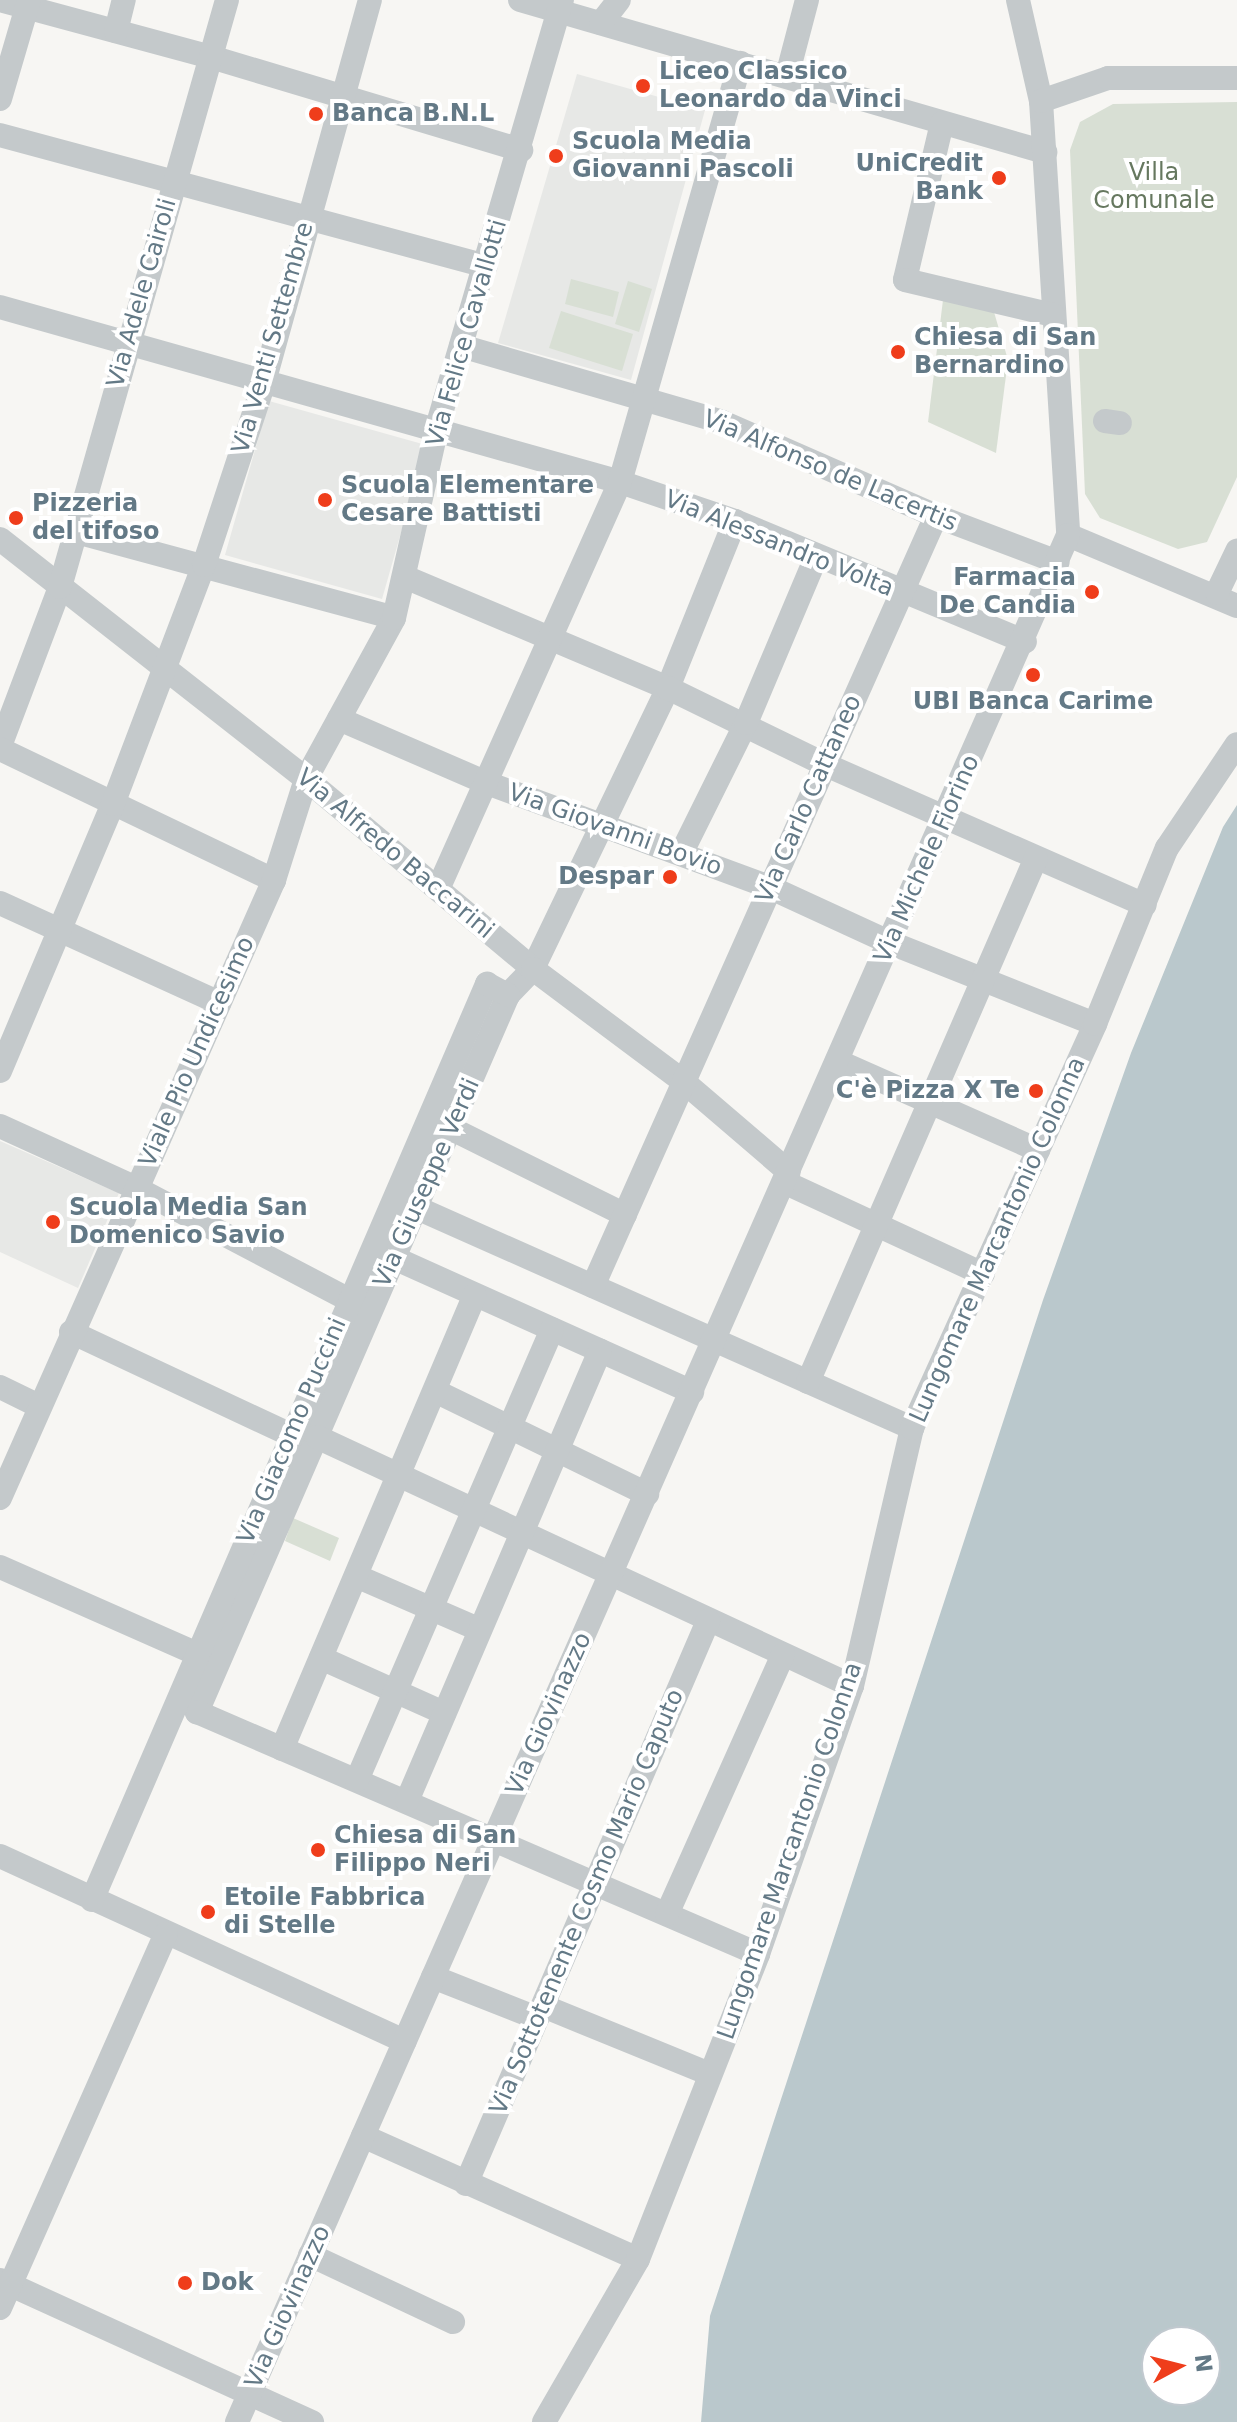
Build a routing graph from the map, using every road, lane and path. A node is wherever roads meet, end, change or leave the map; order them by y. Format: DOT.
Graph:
graph roads {
  1 [pos="0,0"];
  2 [pos="124,0"];
  3 [pos="227,0"];
  4 [pos="370,0"];
  5 [pos="520,0"];
  6 [pos="619,0"];
  7 [pos="807,0"];
  8 [pos="1018,0"];
  9 [pos="28,4"];
  10 [pos="561,6"];
  11 [pos="601,23"];
  12 [pos="116,31"];
  13 [pos="211,57"];
  14 [pos="740,63"];
  15 [pos="787,76"];
  16 [pos="1237,78"];
  17 [pos="342,98"];
  18 [pos="0,99"];
  19 [pos="1041,101"];
  20 [pos="942,123"];
  21 [pos="0,135"];
  22 [pos="521,150"];
  23 [pos="1045,152"];
  24 [pos="174,182"];
  25 [pos="307,220"];
  26 [pos="486,266"];
  27 [pos="0,307"];
  28 [pos="1053,315"];
  29 [pos="127,342"];
  30 [pos="461,346"];
  31 [pos="264,382"];
  32 [pos="646,400"];
  33 [pos="437,427"];
  34 [pos="620,482"];
  35 [pos="936,516"];
  36 [pos="735,521"];
  37 [pos="76,532"];
  38 [pos="1068,535"];
  39 [pos="0,539"];
  40 [pos="1237,551"];
  41 [pos="816,557"];
  42 [pos="1058,562"];
  43 [pos="204,565"];
  44 [pos="405,577"];
  45 [pos="60,587"];
  46 [pos="902,594"];
  47 [pos="1227,600"];
  48 [pos="394,618"];
  49 [pos="551,640"];
  50 [pos="1025,642"];
  51 [pos="165,671"];
  52 [pos="668,688"];
  53 [pos="339,719"];
  54 [pos="746,723"];
  55 [pos="1237,744"];
  56 [pos="0,748"];
  57 [pos="826,765"];
  58 [pos="306,779"];
  59 [pos="487,783"];
  60 [pos="113,804"];
  61 [pos="944,816"];
  62 [pos="602,825"];
  63 [pos="681,854"];
  64 [pos="1036,858"];
  65 [pos="274,880"];
  66 [pos="769,887"];
  67 [pos="438,889"];
  68 [pos="0,903"];
  69 [pos="1145,905"];
  70 [pos="59,931"];
  71 [pos="891,943"];
  72 [pos="533,969"];
  73 [pos="981,979"];
  74 [pos="508,995"];
  75 [pos="219,1003"];
  76 [pos="1095,1024"];
  77 [pos="837,1061"];
  78 [pos="0,1071"];
  79 [pos="684,1082"];
  80 [pos="928,1103"];
  81 [pos="0,1126"];
  82 [pos="452,1129"];
  83 [pos="1038,1150"];
  84 [pos="786,1177"];
  85 [pos="136,1188"];
  86 [pos="417,1208"];
  87 [pos="625,1215"];
  88 [pos="877,1224"];
  89 [pos="394,1258"];
  90 [pos="983,1274"];
  91 [pos="593,1286"];
  92 [pos="475,1295"];
  93 [pos="347,1299"];
  94 [pos="552,1329"];
  95 [pos="71,1332"];
  96 [pos="714,1340"];
  97 [pos="600,1351"];
  98 [pos="808,1382"];
  99 [pos="0,1387"];
  100 [pos="435,1391"];
  101 [pos="692,1392"];
  102 [pos="39,1406"];
  103 [pos="510,1427"];
  104 [pos="912,1428"];
  105 [pos="305,1437"];
  106 [pos="558,1450"];
  107 [pos="399,1476"];
  108 [pos="647,1494"];
  109 [pos="0,1498"];
  110 [pos="473,1511"];
  111 [pos="522,1534"];
  112 [pos="0,1567"];
  113 [pos="356,1576"];
  114 [pos="610,1577"];
  115 [pos="431,1609"];
  116 [pos="708,1621"];
  117 [pos="480,1630"];
  118 [pos="197,1654"];
  119 [pos="783,1655"];
  120 [pos="321,1658"];
  121 [pos="852,1686"];
  122 [pos="396,1691"];
  123 [pos="444,1713"];
  124 [pos="282,1749"];
  125 [pos="357,1780"];
  126 [pos="407,1801"];
  127 [pos="494,1839"];
  128 [pos="0,1856"];
  129 [pos="596,1881"];
  130 [pos="92,1900"];
  131 [pos="667,1914"];
  132 [pos="166,1934"];
  133 [pos="758,1954"];
  134 [pos="433,1977"];
  135 [pos="540,2012"];
  136 [pos="405,2041"];
  137 [pos="710,2074"];
  138 [pos="363,2136"];
  139 [pos="466,2184"];
  140 [pos="310,2255"];
  141 [pos="638,2259"];
  142 [pos="5,2282"];
  143 [pos="0,2308"];
  144 [pos="453,2322"];
  145 [pos="250,2393"];
  146 [pos="237,2422"];
  147 [pos="312,2422"];
  148 [pos="544,2422"];
  1 -- 9 [label="street"];
  2 -- 12 [label="street"];
  3 -- 13 [label="street, Via Adele Cairoli"];
  4 -- 17 [label="street, Via Venti Settembre"];
  5 -- 10 [label="street"];
  6 -- 11 [label="street"];
  7 -- 15 [label="street"];
  8 -- 19 [label="street"];
  9 -- 12 [label="street"];
  9 -- 18 [label="street"];
  10 -- 11 [label="street"];
  10 -- 22 [label="street, Via Felice Cavallotti"];
  11 -- 14 [label="street"];
  12 -- 13 [label="street"];
  13 -- 17 [label="street"];
  13 -- 24 [label="street, Via Adele Cairoli"];
  14 -- 15 [label="street"];
  14 -- 32 [label="street"];
  15 -- 20 [label="street"];
  16 -- 19 [label="street"];
  17 -- 22 [label="street"];
  17 -- 25 [label="street, Via Venti Settembre"];
  19 -- 23 [label="street"];
  20 -- 23 [label="street"];
  20 -- 28 [label="street"];
  21 -- 24 [label="street"];
  22 -- 26 [label="street, Via Felice Cavallotti"];
  23 -- 28 [label="street"];
  24 -- 25 [label="street"];
  24 -- 29 [label="street, Via Adele Cairoli"];
  25 -- 26 [label="street"];
  25 -- 31 [label="street, Via Venti Settembre"];
  26 -- 30 [label="street, Via Felice Cavallotti"];
  27 -- 29 [label="street, Via Alessandro Volta"];
  28 -- 38 [label="street"];
  29 -- 31 [label="street, Via Alessandro Volta"];
  29 -- 37 [label="street, Via Adele Cairoli"];
  30 -- 32 [label="street, Via Alfonso de Lacertis"];
  30 -- 33 [label="street, Via Felice Cavallotti"];
  31 -- 33 [label="street, Via Alessandro Volta"];
  31 -- 43 [label="street, Via Venti Settembre"];
  32 -- 34 [label="street"];
  32 -- 35 [label="street, Via Alfonso de Lacertis"];
  33 -- 34 [label="street, Via Alessandro Volta"];
  33 -- 44 [label="street, Via Felice Cavallotti"];
  34 -- 36 [label="street, Via Alessandro Volta"];
  34 -- 49 [label="street"];
  35 -- 42 [label="street, Via Alfonso de Lacertis"];
  35 -- 46 [label="street, Via Carlo Cattaneo"];
  36 -- 41 [label="street, Via Alessandro Volta"];
  36 -- 52 [label="street, Via Giuseppe Verdi"];
  37 -- 43 [label="street"];
  37 -- 45 [label="street, Via Adele Cairoli"];
  38 -- 42 [label="street, Via Michele Fiorino"];
  38 -- 47 [label="street"];
  39 -- 45 [label="street, Via Alfredo Baccarini"];
  40 -- 47 [label="street"];
  41 -- 46 [label="street, Via Alessandro Volta"];
  41 -- 54 [label="street"];
  42 -- 50 [label="street, Via Michele Fiorino"];
  43 -- 48 [label="street"];
  43 -- 51 [label="street, Via Venti Settembre"];
  44 -- 48 [label="street, Via Felice Cavallotti"];
  44 -- 49 [label="street"];
  45 -- 51 [label="street, Via Alfredo Baccarini"];
  45 -- 56 [label="street, Via Adele Cairoli"];
  46 -- 50 [label="street, Via Alessandro Volta"];
  46 -- 57 [label="street, Via Carlo Cattaneo"];
  48 -- 53 [label="street, Via Felice Cavallotti"];
  49 -- 52 [label="street"];
  49 -- 59 [label="street"];
  50 -- 61 [label="street, Via Michele Fiorino"];
  51 -- 58 [label="street, Via Alfredo Baccarini"];
  51 -- 60 [label="street, Via Venti Settembre"];
  52 -- 54 [label="street"];
  52 -- 62 [label="street, Via Giuseppe Verdi"];
  53 -- 58 [label="street, Via Felice Cavallotti"];
  53 -- 59 [label="street, Via Giovanni Bovio"];
  54 -- 57 [label="street"];
  54 -- 63 [label="street"];
  55 -- 69 [label="street, Lungomare Marcantonio Colonna"];
  56 -- 60 [label="street"];
  57 -- 61 [label="street"];
  57 -- 66 [label="street, Via Carlo Cattaneo"];
  58 -- 65 [label="street, Viale Pio Undicesimo"];
  58 -- 67 [label="street, Via Alfredo Baccarini"];
  59 -- 62 [label="street, Via Giovanni Bovio"];
  59 -- 67 [label="street"];
  60 -- 65 [label="street"];
  60 -- 70 [label="street, Via Venti Settembre"];
  61 -- 64 [label="street"];
  61 -- 71 [label="street, Via Michele Fiorino"];
  62 -- 63 [label="street, Via Giovanni Bovio"];
  62 -- 72 [label="street, Via Giuseppe Verdi"];
  63 -- 66 [label="street, Via Giovanni Bovio"];
  64 -- 69 [label="street"];
  64 -- 73 [label="street"];
  65 -- 75 [label="street, Viale Pio Undicesimo"];
  66 -- 71 [label="street, Via Giovanni Bovio"];
  66 -- 79 [label="street, Via Carlo Cattaneo"];
  67 -- 72 [label="street, Via Alfredo Baccarini"];
  68 -- 70 [label="street"];
  69 -- 76 [label="street, Lungomare Marcantonio Colonna"];
  70 -- 75 [label="street"];
  70 -- 78 [label="street, Via Venti Settembre"];
  71 -- 73 [label="street, Via Giovanni Bovio"];
  71 -- 77 [label="street, Via Michele Fiorino"];
  72 -- 74 [label="street, Via Giuseppe Verdi"];
  72 -- 79 [label="street, Via Alfredo Baccarini"];
  73 -- 76 [label="street, Via Giovanni Bovio"];
  73 -- 80 [label="street"];
  74 -- 82 [label="street, Via Giuseppe Verdi"];
  74 -- 93 [label="street, Via Giacomo Puccini"];
  75 -- 85 [label="street, Viale Pio Undicesimo"];
  76 -- 83 [label="street, Lungomare Marcantonio Colonna"];
  77 -- 80 [label="street"];
  77 -- 84 [label="street, Via Michele Fiorino"];
  79 -- 84 [label="street, Via Alfredo Baccarini"];
  79 -- 87 [label="street, Via Carlo Cattaneo"];
  80 -- 83 [label="street"];
  80 -- 88 [label="street"];
  81 -- 85 [label="street"];
  82 -- 86 [label="street, Via Giuseppe Verdi"];
  82 -- 87 [label="street"];
  83 -- 90 [label="street, Lungomare Marcantonio Colonna"];
  84 -- 88 [label="street, Via Alfredo Baccarini"];
  84 -- 96 [label="street, Via Giovinazzo"];
  85 -- 93 [label="street"];
  85 -- 95 [label="street, Viale Pio Undicesimo"];
  86 -- 89 [label="street, Via Giuseppe Verdi"];
  86 -- 91 [label="street"];
  87 -- 91 [label="street, Via Carlo Cattaneo"];
  88 -- 90 [label="street, Via Alfredo Baccarini"];
  88 -- 98 [label="street"];
  89 -- 92 [label="street"];
  89 -- 105 [label="street, Via Giuseppe Verdi"];
  90 -- 104 [label="street, Lungomare Marcantonio Colonna"];
  91 -- 96 [label="street"];
  92 -- 94 [label="street"];
  92 -- 100 [label="street"];
  93 -- 105 [label="street, Via Giacomo Puccini"];
  94 -- 97 [label="street"];
  94 -- 103 [label="street"];
  95 -- 102 [label="street, Viale Pio Undicesimo"];
  95 -- 105 [label="street"];
  96 -- 98 [label="street"];
  96 -- 101 [label="street, Via Giovinazzo"];
  97 -- 101 [label="street"];
  97 -- 106 [label="street"];
  98 -- 104 [label="street"];
  99 -- 102 [label="street"];
  100 -- 103 [label="street"];
  100 -- 107 [label="street"];
  101 -- 108 [label="street, Via Giovinazzo"];
  102 -- 109 [label="street, Viale Pio Undicesimo"];
  103 -- 106 [label="street"];
  103 -- 110 [label="street"];
  104 -- 121 [label="street, Lungomare Marcantonio Colonna"];
  105 -- 107 [label="street"];
  105 -- 118 [label="street, Via Giacomo Puccini"];
  105 -- 124 [label="street, Via Giuseppe Verdi"];
  106 -- 108 [label="street"];
  106 -- 111 [label="street"];
  107 -- 110 [label="street"];
  107 -- 113 [label="street"];
  108 -- 114 [label="street, Via Giovinazzo"];
  110 -- 111 [label="street"];
  110 -- 115 [label="street"];
  111 -- 114 [label="street"];
  111 -- 117 [label="street"];
  112 -- 118 [label="street"];
  113 -- 115 [label="street"];
  113 -- 120 [label="street"];
  114 -- 116 [label="street"];
  114 -- 127 [label="street, Via Giovinazzo"];
  115 -- 117 [label="street"];
  115 -- 122 [label="street"];
  116 -- 119 [label="street"];
  116 -- 129 [label="street, Via Sottotenente Cosmo Mario Caputo"];
  117 -- 123 [label="street"];
  118 -- 130 [label="street, Via Giacomo Puccini"];
  119 -- 121 [label="street"];
  119 -- 131 [label="street"];
  120 -- 122 [label="street"];
  120 -- 124 [label="street"];
  121 -- 133 [label="street, Lungomare Marcantonio Colonna"];
  122 -- 123 [label="street"];
  122 -- 125 [label="street"];
  123 -- 126 [label="street"];
  124 -- 125 [label="street"];
  125 -- 126 [label="street"];
  126 -- 127 [label="street"];
  127 -- 129 [label="street"];
  127 -- 134 [label="street, Via Giovinazzo"];
  128 -- 130 [label="street"];
  129 -- 131 [label="street"];
  129 -- 135 [label="street, Via Sottotenente Cosmo Mario Caputo"];
  130 -- 132 [label="street"];
  131 -- 133 [label="street"];
  132 -- 136 [label="street"];
  132 -- 142 [label="street"];
  133 -- 137 [label="street, Lungomare Marcantonio Colonna"];
  134 -- 135 [label="street"];
  134 -- 136 [label="street, Via Giovinazzo"];
  135 -- 137 [label="street"];
  135 -- 139 [label="street, Via Sottotenente Cosmo Mario Caputo"];
  136 -- 138 [label="street, Via Giovinazzo"];
  137 -- 141 [label="street, Lungomare Marcantonio Colonna"];
  138 -- 139 [label="street"];
  138 -- 140 [label="street, Via Giovinazzo"];
  139 -- 141 [label="street"];
  140 -- 144 [label="street"];
  140 -- 145 [label="street, Via Giovinazzo"];
  141 -- 148 [label="street, Lungomare Marcantonio Colonna"];
  142 -- 143 [label="street"];
  142 -- 145 [label="street"];
  145 -- 146 [label="street, Via Giovinazzo"];
  145 -- 147 [label="street"];
}
